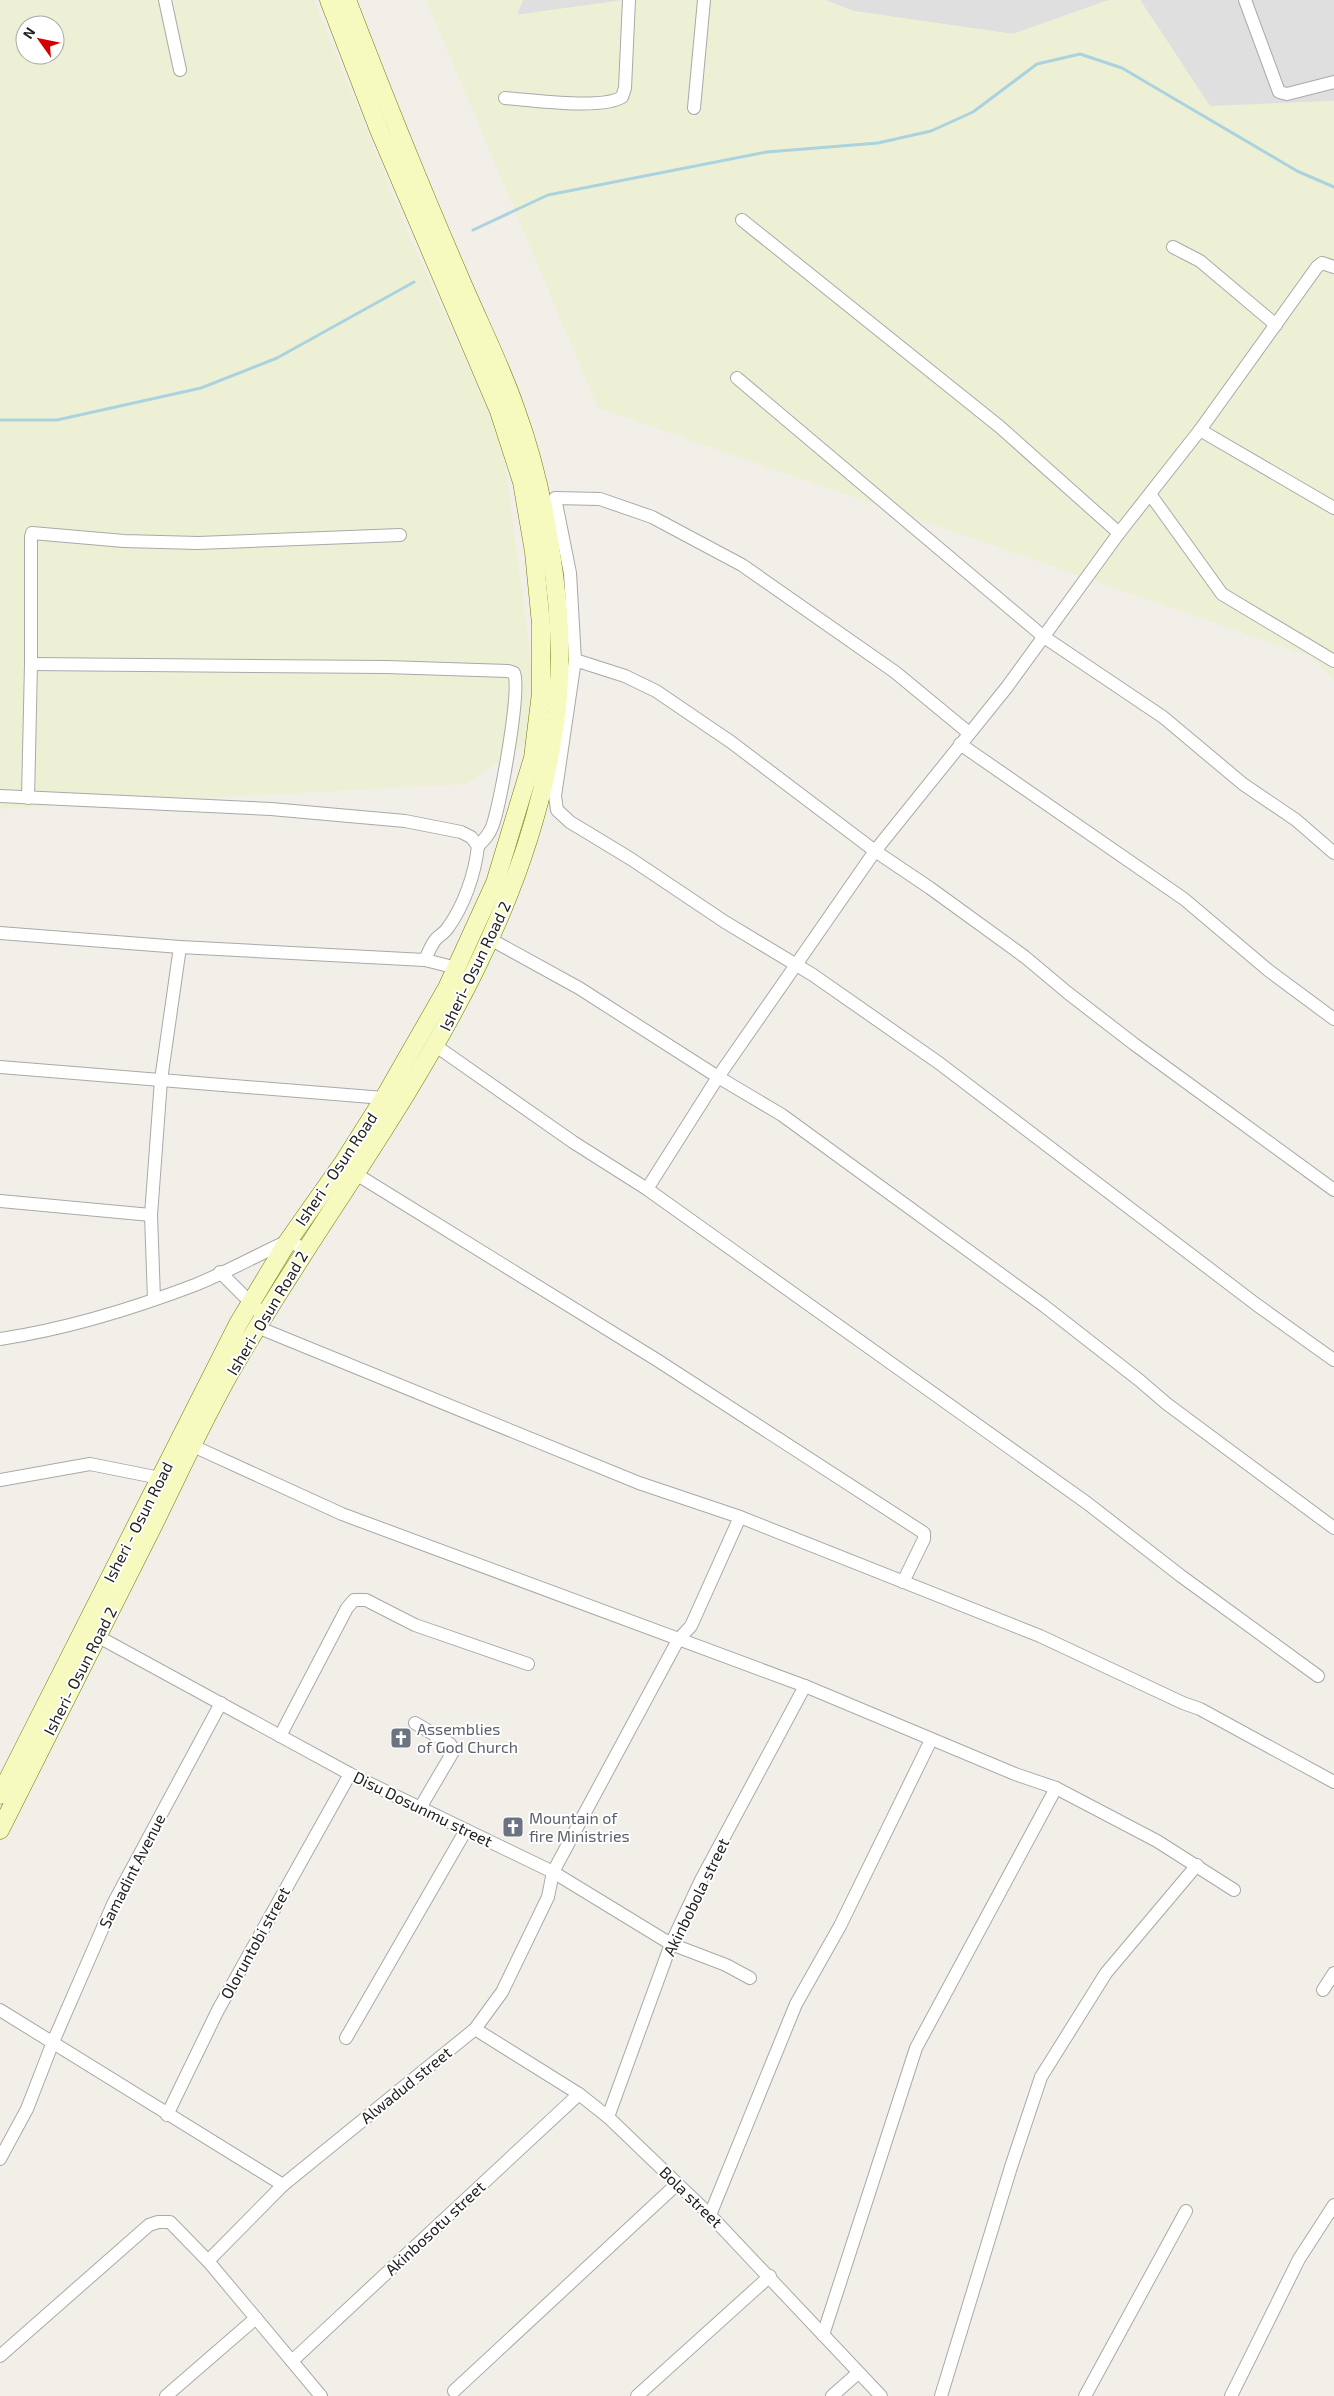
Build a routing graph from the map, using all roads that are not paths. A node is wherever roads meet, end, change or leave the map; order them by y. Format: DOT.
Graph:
graph roads {
  1 [pos="165,0"];
  2 [pos="328,0"];
  3 [pos="347,0"];
  4 [pos="629,0"];
  5 [pos="704,0"];
  6 [pos="1245,0"];
  7 [pos="180,70"];
  8 [pos="1334,82"];
  9 [pos="505,98"];
  10 [pos="694,108"];
  11 [pos="742,220"];
  12 [pos="1174,247"];
  13 [pos="1334,267"];
  14 [pos="1276,324"];
  15 [pos="737,378"];
  16 [pos="1200,430"];
  17 [pos="1150,494"];
  18 [pos="1334,508"];
  19 [pos="1119,533"];
  20 [pos="400,535"];
  21 [pos="1044,637"];
  22 [pos="576,660"];
  23 [pos="1334,661"];
  24 [pos="31,664"];
  25 [pos="969,733"];
  26 [pos="960,744"];
  27 [pos="0,796"];
  28 [pos="28,798"];
  29 [pos="478,846"];
  30 [pos="875,851"];
  31 [pos="1334,853"];
  32 [pos="0,933"];
  33 [pos="490,938"];
  34 [pos="180,947"];
  35 [pos="425,960"];
  36 [pos="796,964"];
  37 [pos="457,968"];
  38 [pos="1334,1019"];
  39 [pos="436,1046"];
  40 [pos="0,1067"];
  41 [pos="718,1077"];
  42 [pos="161,1080"];
  43 [pos="384,1098"];
  44 [pos="356,1174"];
  45 [pos="647,1189"];
  46 [pos="1334,1190"];
  47 [pos="0,1202"];
  48 [pos="151,1215"];
  49 [pos="288,1241"];
  50 [pos="305,1249"];
  51 [pos="220,1272"];
  52 [pos="154,1299"];
  53 [pos="250,1303"];
  54 [pos="260,1322"];
  55 [pos="0,1339"];
  56 [pos="1334,1360"];
  57 [pos="193,1446"];
  58 [pos="160,1478"];
  59 [pos="0,1480"];
  60 [pos="740,1517"];
  61 [pos="1334,1528"];
  62 [pos="903,1582"];
  63 [pos="97,1636"];
  64 [pos="678,1640"];
  65 [pos="528,1664"];
  66 [pos="1318,1676"];
  67 [pos="805,1686"];
  68 [pos="221,1703"];
  69 [pos="415,1723"];
  70 [pos="280,1736"];
  71 [pos="931,1740"];
  72 [pos="350,1774"];
  73 [pos="1334,1782"];
  74 [pos="1056,1788"];
  75 [pos="0,1795"];
  76 [pos="420,1808"];
  77 [pos="0,1830"];
  78 [pos="466,1830"];
  79 [pos="1197,1865"];
  80 [pos="553,1872"];
  81 [pos="1234,1890"];
  82 [pos="671,1944"];
  83 [pos="1334,1973"];
  84 [pos="750,1978"];
  85 [pos="1323,1990"];
  86 [pos="0,2010"];
  87 [pos="475,2029"];
  88 [pos="346,2038"];
  89 [pos="53,2042"];
  90 [pos="579,2094"];
  91 [pos="167,2115"];
  92 [pos="608,2117"];
  93 [pos="0,2159"];
  94 [pos="677,2184"];
  95 [pos="283,2185"];
  96 [pos="1334,2205"];
  97 [pos="1186,2211"];
  98 [pos="710,2215"];
  99 [pos="208,2261"];
  100 [pos="770,2276"];
  101 [pos="256,2318"];
  102 [pos="823,2335"];
  103 [pos="0,2356"];
  104 [pos="292,2361"];
  105 [pos="858,2373"];
  106 [pos="454,2391"];
  107 [pos="166,2396"];
  108 [pos="322,2396"];
  109 [pos="637,2396"];
  110 [pos="832,2396"];
  111 [pos="881,2396"];
  112 [pos="941,2396"];
  113 [pos="1085,2396"];
  114 [pos="1231,2396"];
  1 -- 7 [label="street"];
  2 -- 37 [label="main road, Isheri - Osun Road"];
  3 -- 33 [label="main road, Isheri- Osun Road 2"];
  4 -- 9 [label="street"];
  5 -- 10 [label="street"];
  6 -- 8 [label="street"];
  11 -- 19 [label="street"];
  12 -- 14 [label="street"];
  13 -- 14 [label="street"];
  14 -- 16 [label="street"];
  15 -- 21 [label="street"];
  16 -- 17 [label="street"];
  16 -- 18 [label="street"];
  17 -- 19 [label="street"];
  17 -- 23 [label="street"];
  19 -- 21 [label="street"];
  20 -- 24 [label="street"];
  21 -- 25 [label="street"];
  21 -- 31 [label="street"];
  22 -- 25 [label="street"];
  22 -- 30 [label="street"];
  22 -- 36 [label="street"];
  24 -- 28 [label="street"];
  24 -- 29 [label="street"];
  25 -- 26 [label="street"];
  26 -- 30 [label="street"];
  26 -- 38 [label="street"];
  27 -- 28 [label="street"];
  28 -- 29 [label="street"];
  29 -- 35 [label="street"];
  30 -- 36 [label="street"];
  30 -- 46 [label="street"];
  32 -- 34 [label="street"];
  33 -- 39 [label="main road, Isheri- Osun Road 2"];
  33 -- 41 [label="street"];
  34 -- 35 [label="street"];
  34 -- 42 [label="street"];
  35 -- 37 [label="street"];
  36 -- 41 [label="street"];
  36 -- 56 [label="street"];
  37 -- 43 [label="main road, Isheri - Osun Road"];
  39 -- 44 [label="main road, Isheri- Osun Road 2"];
  39 -- 45 [label="street"];
  40 -- 42 [label="street"];
  41 -- 45 [label="street"];
  41 -- 61 [label="street"];
  42 -- 43 [label="street"];
  42 -- 48 [label="street"];
  43 -- 49 [label="main road, Isheri - Osun Road"];
  44 -- 50 [label="main road, Isheri- Osun Road 2"];
  44 -- 62 [label="street"];
  45 -- 66 [label="street"];
  47 -- 48 [label="street"];
  48 -- 52 [label="street"];
  49 -- 50 [label="street"];
  49 -- 51 [label="street"];
  49 -- 53 [label="main road, Isheri - Osun Road"];
  50 -- 54 [label="main road, Isheri- Osun Road 2"];
  51 -- 52 [label="street"];
  51 -- 53 [label="street"];
  52 -- 55 [label="street"];
  53 -- 54 [label="street"];
  53 -- 58 [label="main road, Isheri - Osun Road"];
  54 -- 57 [label="main road, Isheri- Osun Road 2"];
  54 -- 60 [label="street"];
  57 -- 63 [label="main road, Isheri- Osun Road 2"];
  57 -- 64 [label="street"];
  58 -- 59 [label="street"];
  58 -- 75 [label="main road, Isheri - Osun Road"];
  60 -- 62 [label="street"];
  60 -- 64 [label="street, Alwadud street"];
  62 -- 73 [label="street"];
  63 -- 68 [label="street, Disu Dosunmu street"];
  63 -- 77 [label="main road, Isheri- Osun Road 2"];
  64 -- 67 [label="street"];
  64 -- 80 [label="street, Alwadud street"];
  65 -- 70 [label="street"];
  67 -- 71 [label="street"];
  67 -- 82 [label="street, Akinbobola street"];
  68 -- 70 [label="street, Disu Dosunmu street"];
  68 -- 89 [label="street, Samadint Avenue"];
  69 -- 76 [label="street"];
  70 -- 72 [label="street, Disu Dosunmu street"];
  71 -- 74 [label="street"];
  71 -- 98 [label="street"];
  72 -- 76 [label="street, Disu Dosunmu street"];
  72 -- 91 [label="street, Oloruntobi street"];
  74 -- 79 [label="street"];
  74 -- 102 [label="street"];
  76 -- 78 [label="street, Disu Dosunmu street"];
  78 -- 80 [label="street, Disu Dosunmu street"];
  78 -- 88 [label="street"];
  79 -- 81 [label="street"];
  79 -- 112 [label="street"];
  80 -- 82 [label="street, Disu Dosunmu street"];
  80 -- 87 [label="street, Alwadud street"];
  82 -- 84 [label="street, Disu Dosunmu street"];
  82 -- 92 [label="street, Akinbobola street"];
  83 -- 85 [label="street"];
  86 -- 89 [label="street"];
  87 -- 90 [label="street, Bola street"];
  87 -- 95 [label="street, Alwadud street"];
  89 -- 91 [label="street"];
  89 -- 93 [label="street, Samadint Avenue"];
  90 -- 92 [label="street, Bola street"];
  90 -- 104 [label="street, Akinbosotu street"];
  91 -- 95 [label="street"];
  92 -- 94 [label="street, Bola street"];
  94 -- 98 [label="street, Bola street"];
  94 -- 106 [label="street"];
  95 -- 99 [label="street, Alwadud street"];
  96 -- 114 [label="street"];
  97 -- 113 [label="street"];
  98 -- 100 [label="street, Bola street"];
  99 -- 101 [label="street"];
  99 -- 103 [label="street"];
  100 -- 102 [label="street, Bola street"];
  100 -- 109 [label="street"];
  101 -- 104 [label="street"];
  101 -- 107 [label="street"];
  102 -- 105 [label="street, Bola street"];
  104 -- 108 [label="street"];
  105 -- 110 [label="street"];
  105 -- 111 [label="street, Bola street"];
}
